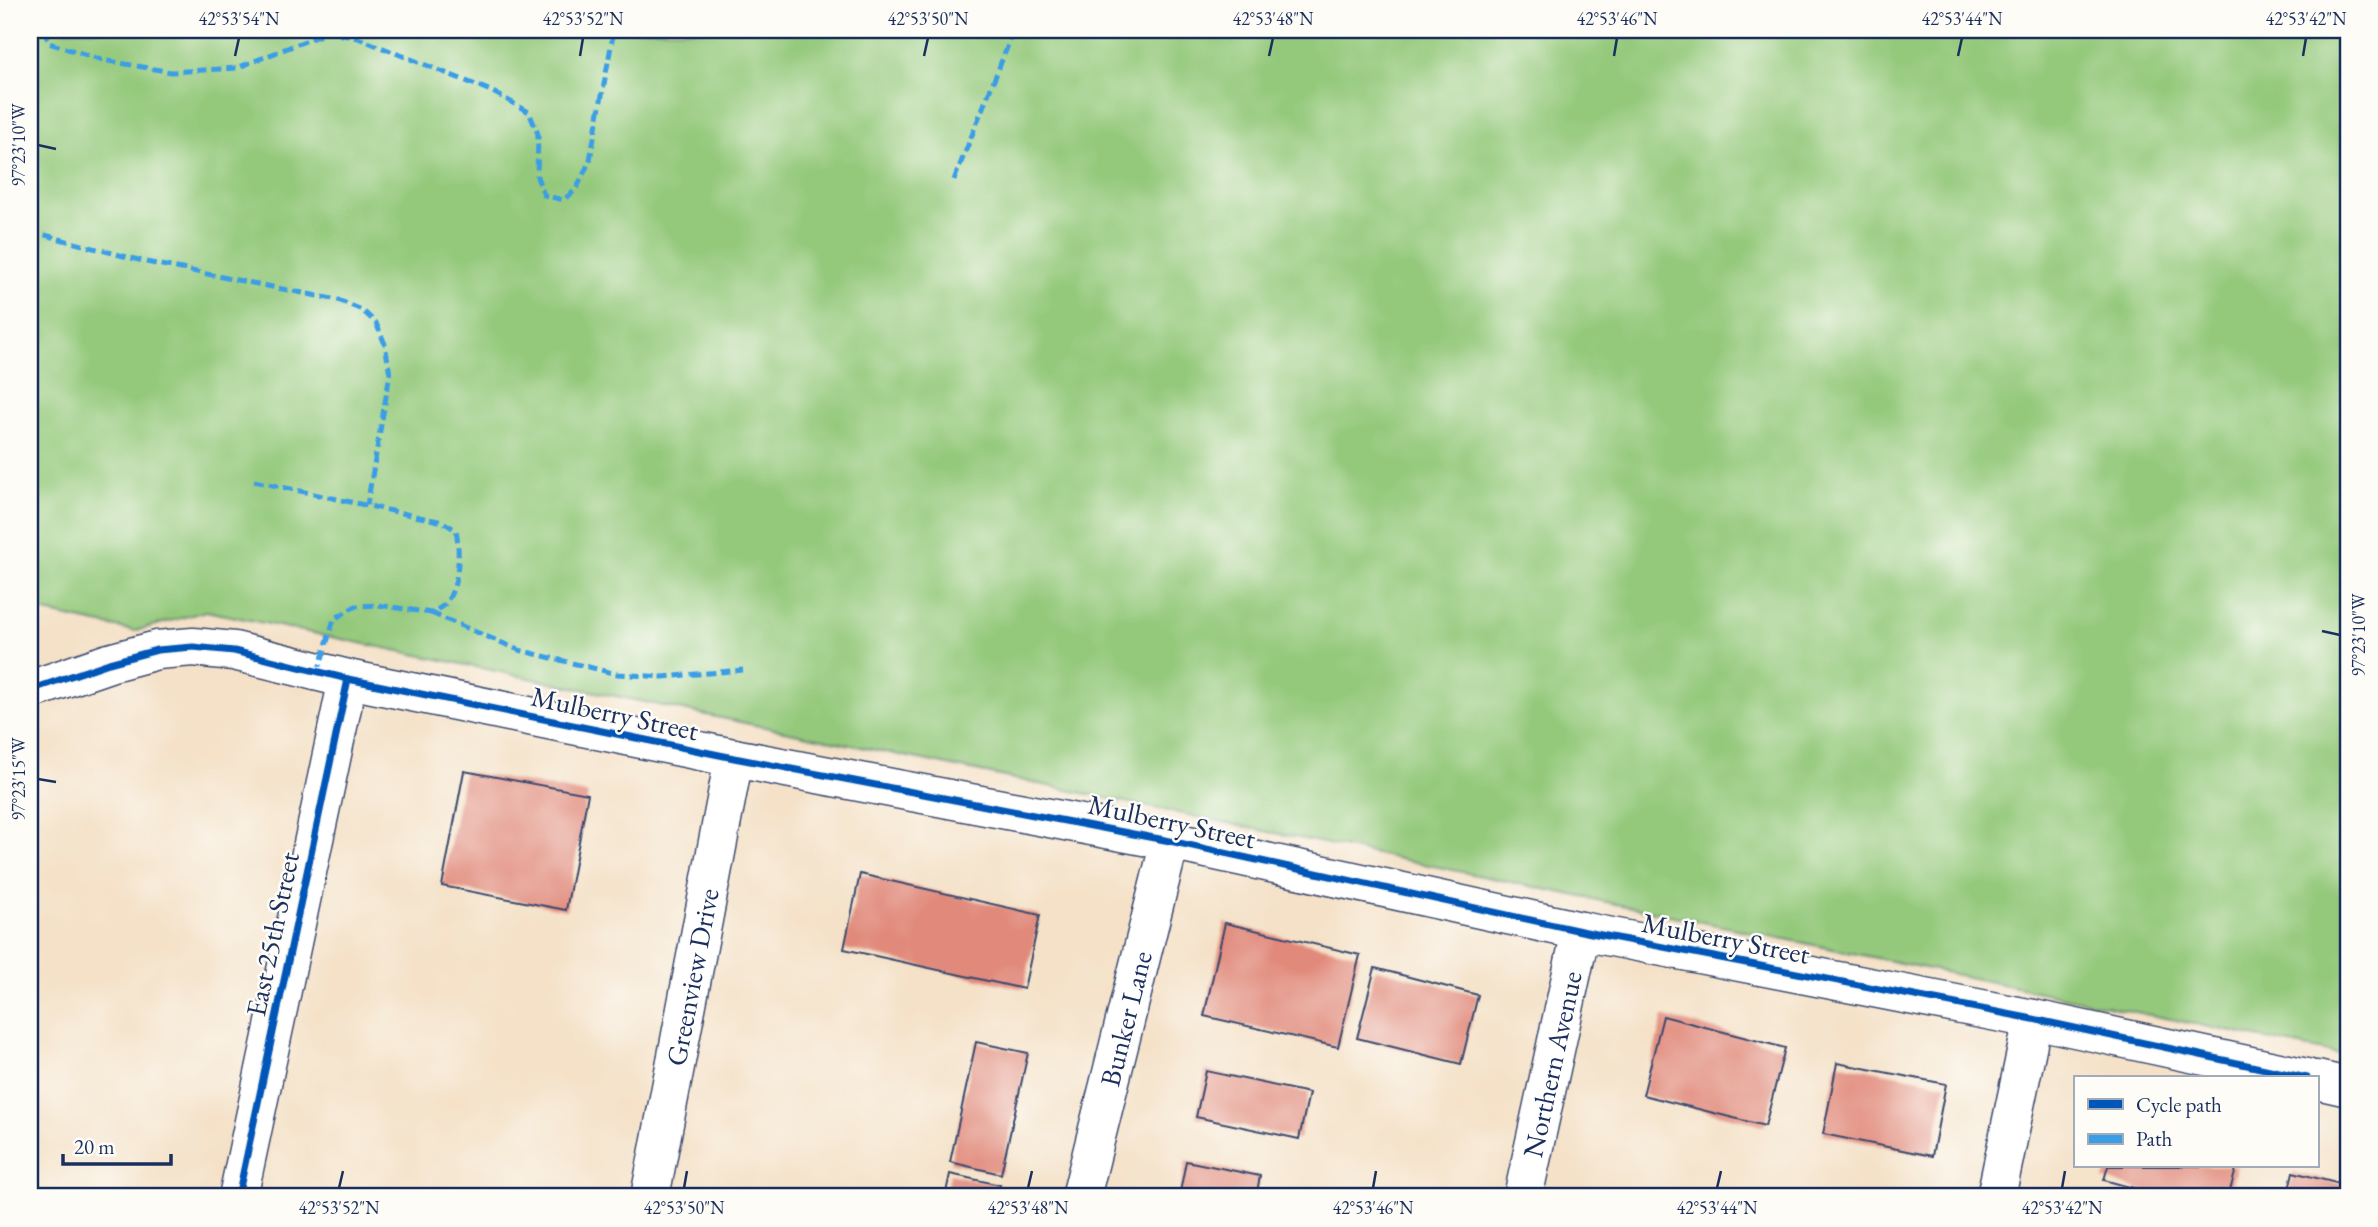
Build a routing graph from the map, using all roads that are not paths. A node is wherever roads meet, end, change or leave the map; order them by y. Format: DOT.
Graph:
graph roads {
  1 [pos="348,679"];
  2 [pos="30,690"];
  3 [pos="734,758"];
  4 [pos="1170,841"];
  5 [pos="1581,931"];
  6 [pos="2034,1019"];
  7 [pos="2298,1076"];
  8 [pos="2318,1080"];
  9 [pos="2348,1087"];
  10 [pos="237,1197"];
  11 [pos="650,1197"];
  12 [pos="1081,1197"];
  13 [pos="1523,1197"];
  14 [pos="1996,1197"];
  1 -- 2 [label="street, Mulberry Street"];
  1 -- 3 [label="street, Mulberry Street"];
  1 -- 10 [label="street, East 25th Street"];
  3 -- 4 [label="street, Mulberry Street"];
  3 -- 11 [label="street, Greenview Drive"];
  4 -- 5 [label="street, Mulberry Street"];
  4 -- 12 [label="street, Bunker Lane"];
  5 -- 6 [label="street, Mulberry Street"];
  5 -- 13 [label="street, Northern Avenue"];
  6 -- 7 [label="street, Mulberry Street"];
  6 -- 14 [label="street"];
  8 -- 9 [label="street"];
}
